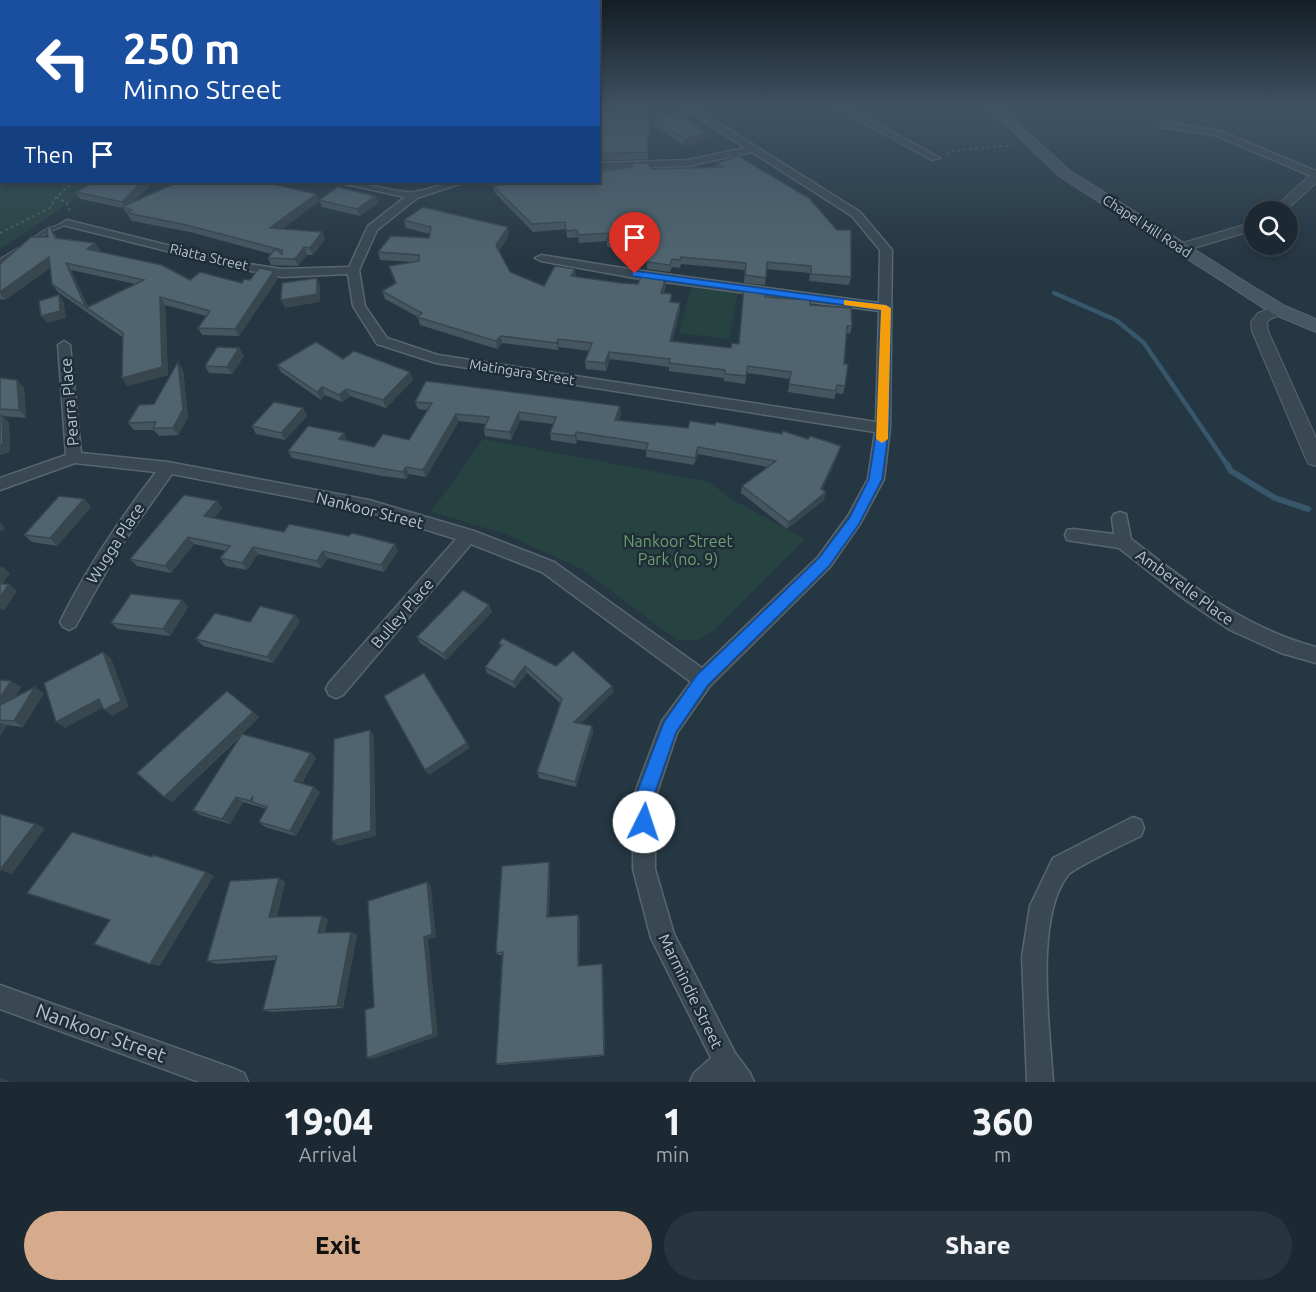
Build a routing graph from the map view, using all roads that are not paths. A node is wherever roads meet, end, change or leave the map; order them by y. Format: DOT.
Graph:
graph roads {
  1 [pos="709,158"];
  2 [pos="767,158"];
  3 [pos="1048,158"];
  4 [pos="1277,158"];
  5 [pos="600,166"];
  6 [pos="1316,175"];
  7 [pos="354,183"];
  8 [pos="452,183"];
  9 [pos="412,196"];
  10 [pos="1288,201"];
  11 [pos="68,222"];
  12 [pos="1244,229"];
  13 [pos="1181,248"];
  14 [pos="541,258"];
  15 [pos="0,262"];
  16 [pos="353,270"];
  17 [pos="886,308"];
  18 [pos="1279,310"];
  19 [pos="1316,326"];
  20 [pos="64,345"];
  21 [pos="883,428"];
  22 [pos="74,458"];
  23 [pos="1316,459"];
  24 [pos="168,468"];
  25 [pos="0,484"];
  26 [pos="1120,518"];
  27 [pos="1073,535"];
  28 [pos="468,536"];
  29 [pos="1123,542"];
  30 [pos="69,622"];
  31 [pos="1316,655"];
  32 [pos="703,680"];
  33 [pos="336,689"];
  34 [pos="1133,828"];
  35 [pos="0,997"];
  36 [pos="733,1072"];
  37 [pos="235,1082"];
  38 [pos="703,1082"];
  39 [pos="1040,1082"];
  1 -- 5 [label="street"];
  2 -- 17 [label="street, Marmindie Street"];
  3 -- 13 [label="main road, Chapel Hill Road"];
  4 -- 6 [label="street"];
  6 -- 10 [label="street"];
  7 -- 9 [label="street"];
  8 -- 9 [label="street"];
  9 -- 16 [label="street"];
  11 -- 15 [label="lane"];
  11 -- 16 [label="street, Riatta Street"];
  12 -- 13 [label="street"];
  13 -- 18 [label="main road, Chapel Hill Road"];
  14 -- 17 [label="street"];
  16 -- 21 [label="street, Matingara Street"];
  17 -- 21 [label="street, Marmindie Street"];
  18 -- 19 [label="main road, Chapel Hill Road"];
  18 -- 23 [label="street"];
  20 -- 22 [label="street, Pearra Place"];
  21 -- 32 [label="street, Marmindie Street"];
  22 -- 24 [label="street, Nankoor Street"];
  22 -- 25 [label="street, Nankoor Street"];
  24 -- 28 [label="street, Nankoor Street"];
  24 -- 30 [label="street, Wugga Place"];
  26 -- 29 [label="street, Amberelle Place"];
  27 -- 29 [label="street, Amberelle Place"];
  28 -- 32 [label="street, Nankoor Street"];
  28 -- 33 [label="street, Bulley Place"];
  29 -- 31 [label="street, Amberelle Place"];
  32 -- 36 [label="street, Marmindie Street"];
  34 -- 39 [label="street"];
  35 -- 37 [label="street, Nankoor Street"];
  36 -- 38 [label="street"];
}
